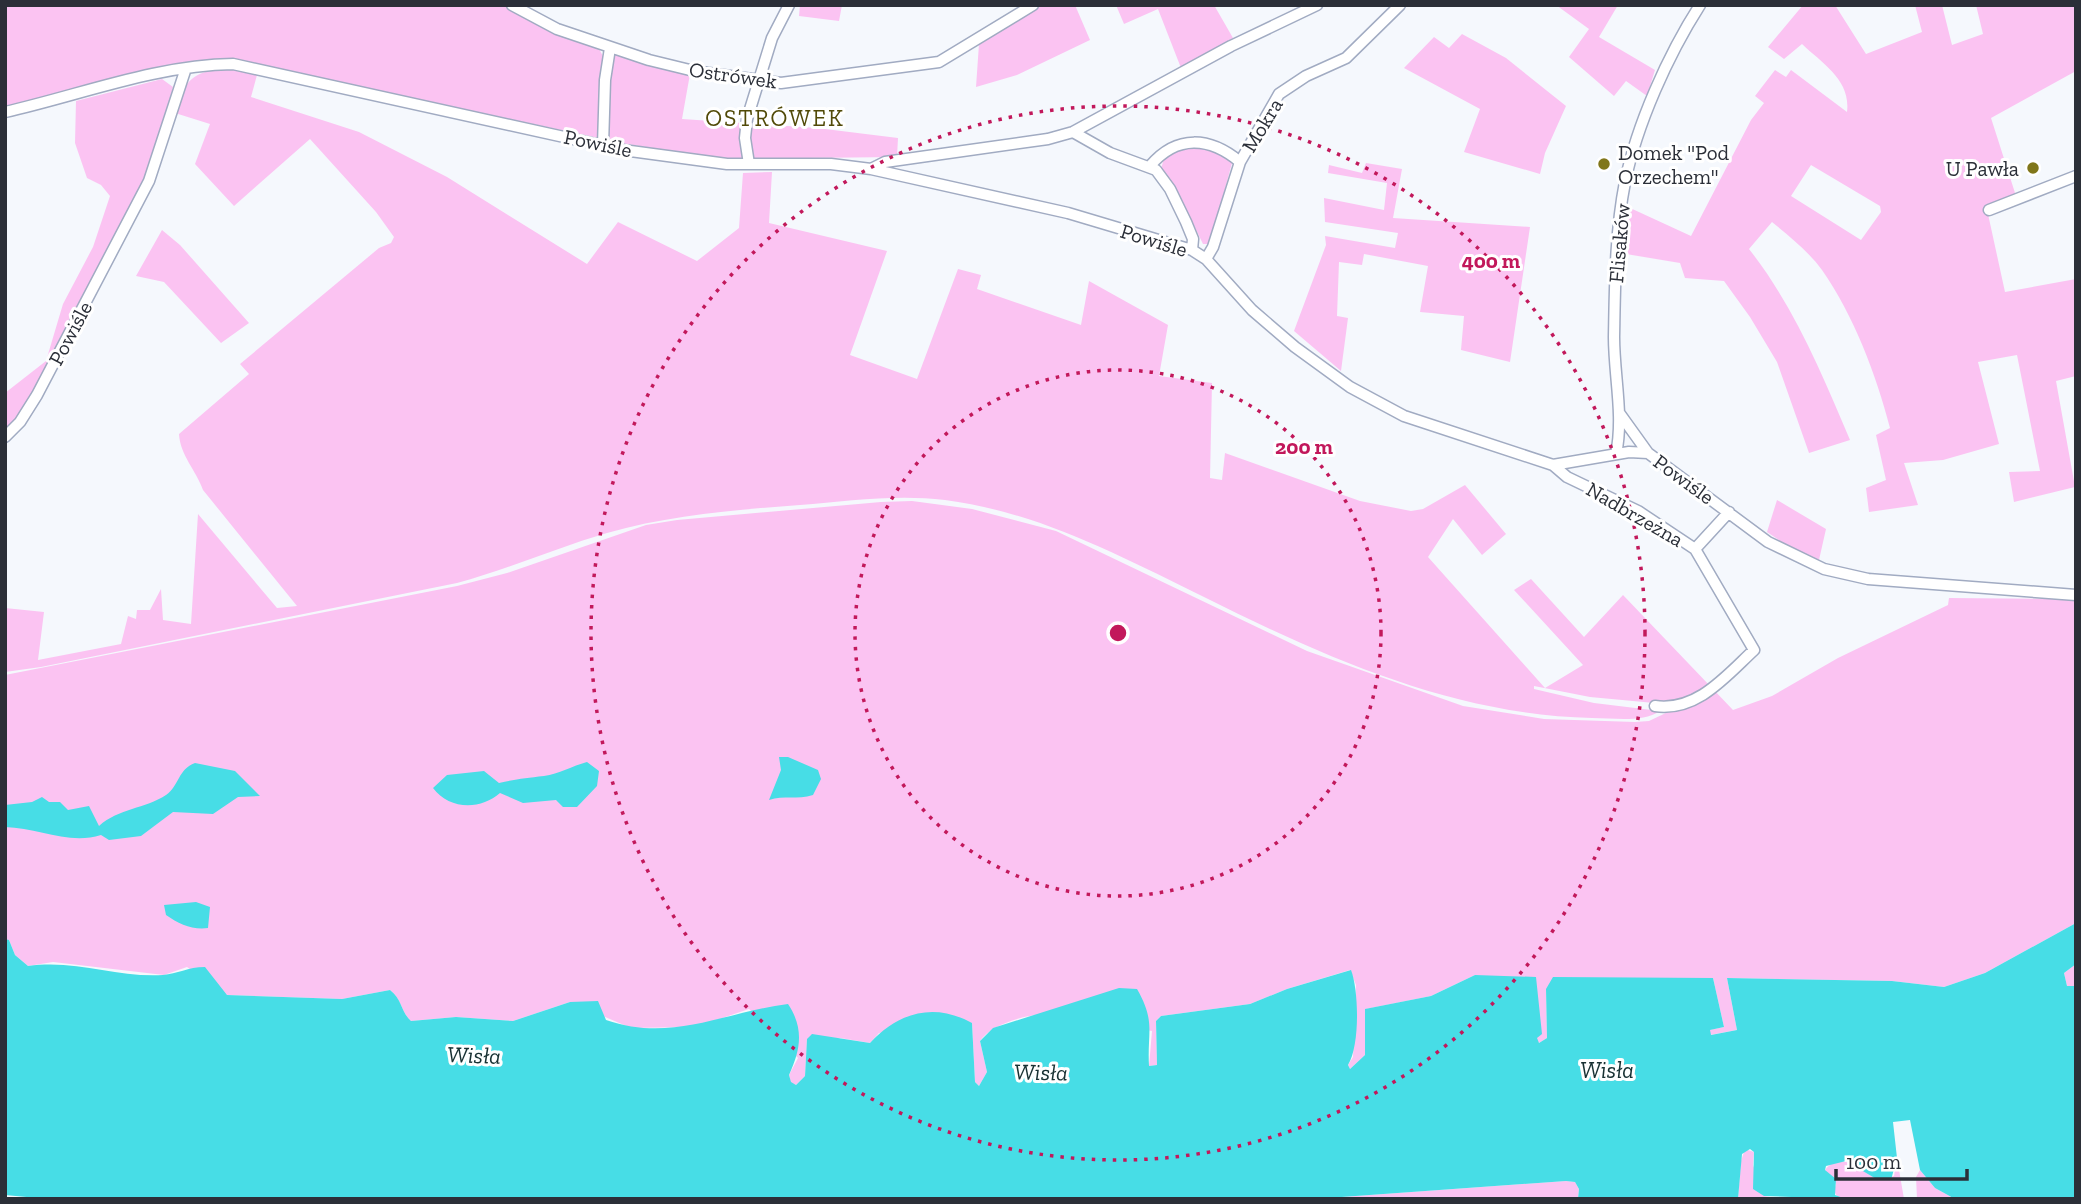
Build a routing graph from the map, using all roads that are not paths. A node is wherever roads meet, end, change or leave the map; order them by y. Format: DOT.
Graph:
graph roads {
  1 [pos="512,5"];
  2 [pos="789,5"];
  3 [pos="1033,5"];
  4 [pos="1317,5"];
  5 [pos="1400,5"];
  6 [pos="1700,5"];
  7 [pos="610,48"];
  8 [pos="186,68"];
  9 [pos="760,82"];
  10 [pos="5,113"];
  11 [pos="1073,132"];
  12 [pos="603,145"];
  13 [pos="1240,162"];
  14 [pos="749,164"];
  15 [pos="1150,166"];
  16 [pos="871,169"];
  17 [pos="2076,176"];
  18 [pos="1989,210"];
  19 [pos="1192,250"];
  20 [pos="1206,259"];
  21 [pos="1619,412"];
  22 [pos="5,437"];
  23 [pos="1648,453"];
  24 [pos="1616,454"];
  25 [pos="1553,466"];
  26 [pos="1729,512"];
  27 [pos="1695,549"];
  28 [pos="2076,595"];
  29 [pos="1655,706"];
  1 -- 7 [label="street, Ostrówek"];
  2 -- 9 [label="street"];
  3 -- 9 [label="street, Ostrówek"];
  4 -- 11 [label="street"];
  5 -- 13 [label="street, Mokra"];
  6 -- 21 [label="street, Flisaków"];
  7 -- 9 [label="street, Ostrówek"];
  7 -- 12 [label="street"];
  8 -- 10 [label="street, Powiśle"];
  8 -- 12 [label="street, Powiśle"];
  8 -- 22 [label="street, Powiśle"];
  9 -- 14 [label="street"];
  11 -- 15 [label="street"];
  11 -- 16 [label="street"];
  12 -- 14 [label="street, Powiśle"];
  13 -- 15 [label="street"];
  13 -- 20 [label="street, Mokra"];
  14 -- 16 [label="street, Powiśle"];
  15 -- 19 [label="street"];
  16 -- 19 [label="street, Powiśle"];
  17 -- 18 [label="street"];
  19 -- 20 [label="street, Powiśle"];
  20 -- 25 [label="street, Powiśle"];
  21 -- 23 [label="street, Flisaków"];
  21 -- 24 [label="street, Flisaków"];
  23 -- 24 [label="street, Powiśle"];
  23 -- 26 [label="street, Powiśle"];
  24 -- 25 [label="street, Powiśle"];
  25 -- 27 [label="street, Nadbrzeżna"];
  26 -- 27 [label="street"];
  26 -- 28 [label="street, Powiśle"];
  27 -- 29 [label="street, Nadbrzeżna"];
}
